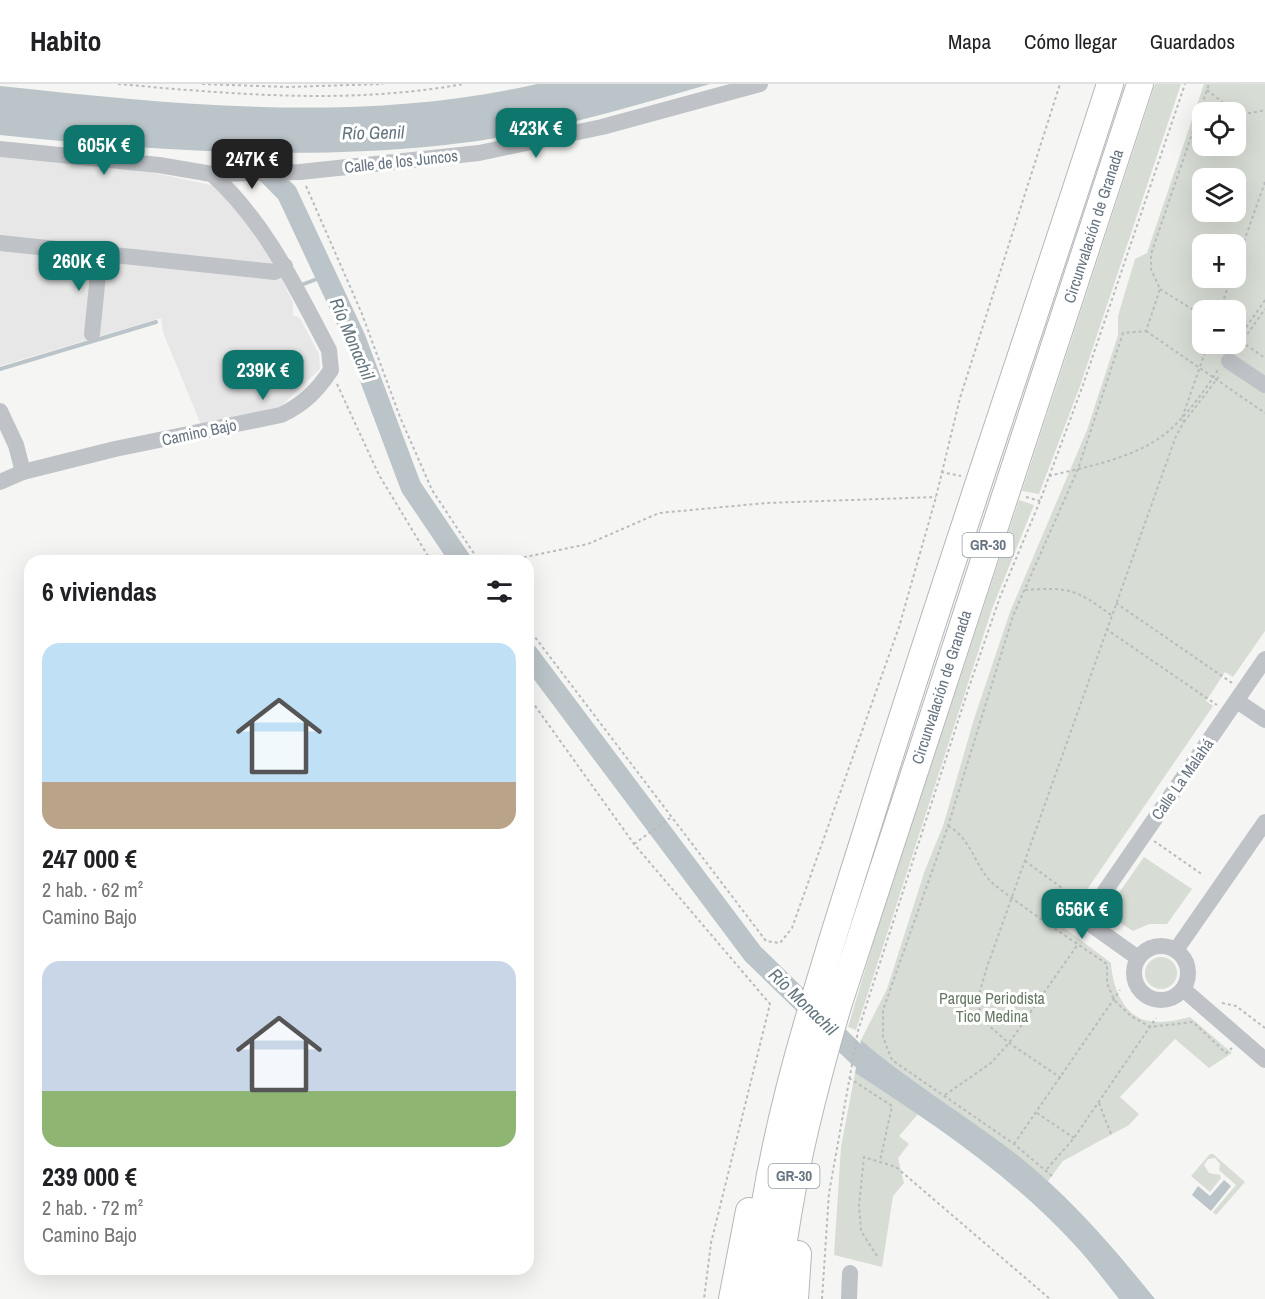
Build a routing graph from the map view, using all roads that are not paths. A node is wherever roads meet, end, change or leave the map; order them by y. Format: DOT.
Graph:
graph roads {
  1 [pos="760,84"];
  2 [pos="1110,84"];
  3 [pos="1140,84"];
  4 [pos="0,149"];
  5 [pos="219,174"];
  6 [pos="0,243"];
  7 [pos="100,255"];
  8 [pos="285,266"];
  9 [pos="92,334"];
  10 [pos="1226,360"];
  11 [pos="1265,385"];
  12 [pos="0,411"];
  13 [pos="23,472"];
  14 [pos="0,482"];
  15 [pos="1265,659"];
  16 [pos="1237,701"];
  17 [pos="1265,720"];
  18 [pos="1265,822"];
  19 [pos="1176,950"];
  20 [pos="1138,958"];
  21 [pos="1183,989"];
  22 [pos="1265,1060"];
  23 [pos="802,1137"];
  24 [pos="776,1148"];
  25 [pos="850,1273"];
  26 [pos="732,1299"];
  27 [pos="753,1299"];
  28 [pos="777,1299"];
  29 [pos="795,1299"];
  30 [pos="849,1299"];
  1 -- 5 [label="street, Calle de los Juncos"];
  2 -- 24 [label="highway, Circunvalación de Granada / GR-30"];
  3 -- 23 [label="highway, Circunvalación de Granada / GR-30"];
  4 -- 5 [label="street, Calle de los Juncos"];
  5 -- 8 [label="street"];
  6 -- 7 [label="street"];
  7 -- 8 [label="street"];
  7 -- 9 [label="street"];
  8 -- 13 [label="street, Camino Bajo"];
  10 -- 11 [label="street"];
  12 -- 13 [label="street"];
  13 -- 14 [label="street, Camino Bajo"];
  15 -- 16 [label="street, Calle La Malahá"];
  16 -- 17 [label="street"];
  16 -- 20 [label="street, Calle La Malahá"];
  18 -- 19 [label="street"];
  19 -- 20 [label="street"];
  19 -- 21 [label="street"];
  20 -- 21 [label="street"];
  21 -- 22 [label="street"];
  23 -- 28 [label="highway, Circunvalación de Granada / GR-30"];
  23 -- 29 [label="highway"];
  24 -- 26 [label="highway"];
  24 -- 27 [label="highway, Circunvalación de Granada / GR-30"];
  25 -- 30 [label="street"];
}
